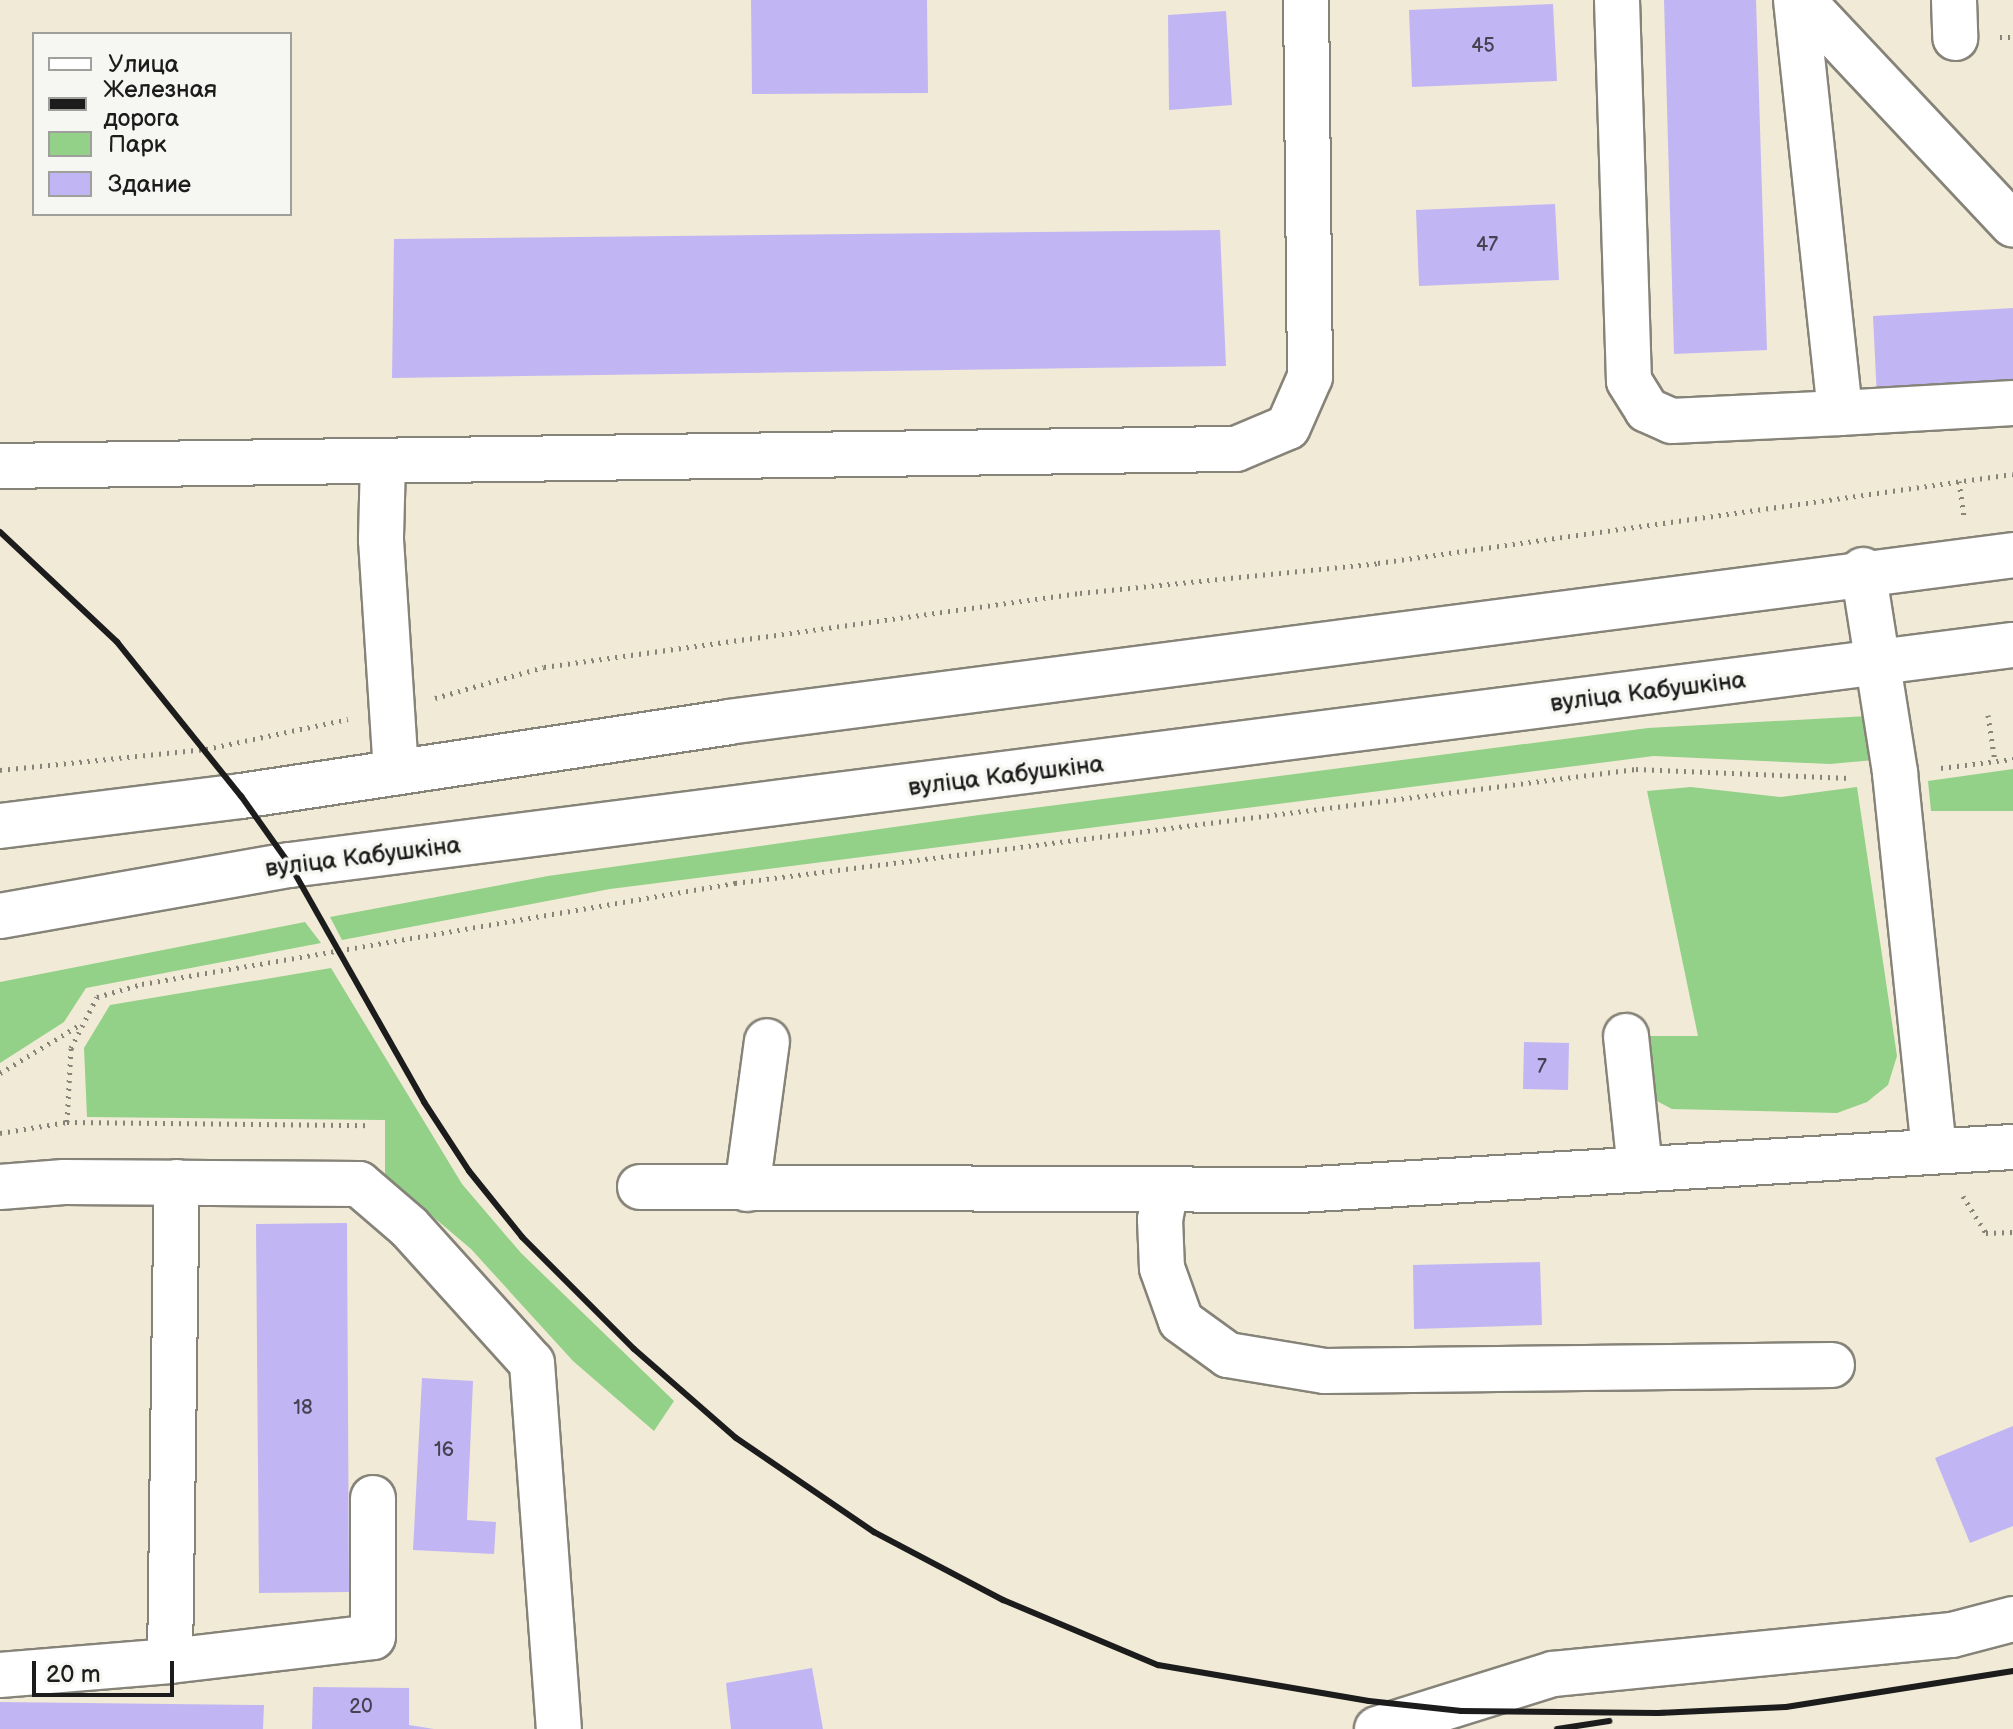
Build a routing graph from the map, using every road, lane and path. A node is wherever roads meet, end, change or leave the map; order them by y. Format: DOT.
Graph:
graph roads {
  1 [pos="1306,0"];
  2 [pos="1617,0"];
  3 [pos="1799,0"];
  4 [pos="2013,225"];
  5 [pos="2013,403"];
  6 [pos="1840,413"];
  7 [pos="383,461"];
  8 [pos="0,466"];
  9 [pos="2013,474"];
  10 [pos="1959,481"];
  11 [pos="1967,534"];
  12 [pos="2013,555"];
  13 [pos="1863,570"];
  14 [pos="2013,645"];
  15 [pos="1879,662"];
  16 [pos="391,710"];
  17 [pos="1988,715"];
  18 [pos="2013,759"];
  19 [pos="1995,762"];
  20 [pos="1935,769"];
  21 [pos="0,770"];
  22 [pos="396,773"];
  23 [pos="1855,778"];
  24 [pos="0,826"];
  25 [pos="0,916"];
  26 [pos="84,1022"];
  27 [pos="1626,1036"];
  28 [pos="767,1041"];
  29 [pos="0,1073"];
  30 [pos="67,1122"];
  31 [pos="371,1125"];
  32 [pos="0,1133"];
  33 [pos="2013,1147"];
  34 [pos="1934,1150"];
  35 [pos="1640,1169"];
  36 [pos="177,1182"];
  37 [pos="0,1187"];
  38 [pos="640,1187"];
  39 [pos="747,1189"];
  40 [pos="1166,1189"];
  41 [pos="2013,1232"];
  42 [pos="1832,1365"];
  43 [pos="373,1498"];
  44 [pos="2013,1619"];
  45 [pos="170,1661"];
  46 [pos="0,1675"];
  47 [pos="559,1729"];
  48 [pos="1377,1729"];
  1 -- 7 [label="main road"];
  2 -- 6 [label="main road"];
  3 -- 4 [label="main road"];
  3 -- 6 [label="main road"];
  5 -- 6 [label="main road"];
  7 -- 8 [label="main road"];
  7 -- 16 [label="main road"];
  9 -- 10 [label="path"];
  10 -- 11 [label="path"];
  10 -- 16 [label="path"];
  12 -- 13 [label="main road"];
  13 -- 15 [label="main road"];
  13 -- 22 [label="main road"];
  14 -- 15 [label="main road, вуліца Кабушкіна"];
  15 -- 25 [label="main road, вуліца Кабушкіна"];
  15 -- 34 [label="main road"];
  16 -- 21 [label="path"];
  16 -- 22 [label="main road"];
  17 -- 19 [label="path"];
  18 -- 19 [label="path"];
  19 -- 20 [label="path"];
  22 -- 24 [label="main road"];
  23 -- 26 [label="path"];
  26 -- 29 [label="path"];
  26 -- 30 [label="path"];
  27 -- 35 [label="main road"];
  28 -- 39 [label="main road"];
  30 -- 31 [label="path"];
  30 -- 32 [label="path"];
  33 -- 34 [label="main road"];
  34 -- 35 [label="main road"];
  34 -- 41 [label="path"];
  35 -- 40 [label="main road"];
  36 -- 37 [label="main road"];
  36 -- 45 [label="main road"];
  36 -- 47 [label="main road"];
  38 -- 39 [label="main road"];
  39 -- 40 [label="main road"];
  40 -- 42 [label="main road"];
  43 -- 45 [label="main road"];
  44 -- 48 [label="main road"];
  45 -- 46 [label="main road"];
}
